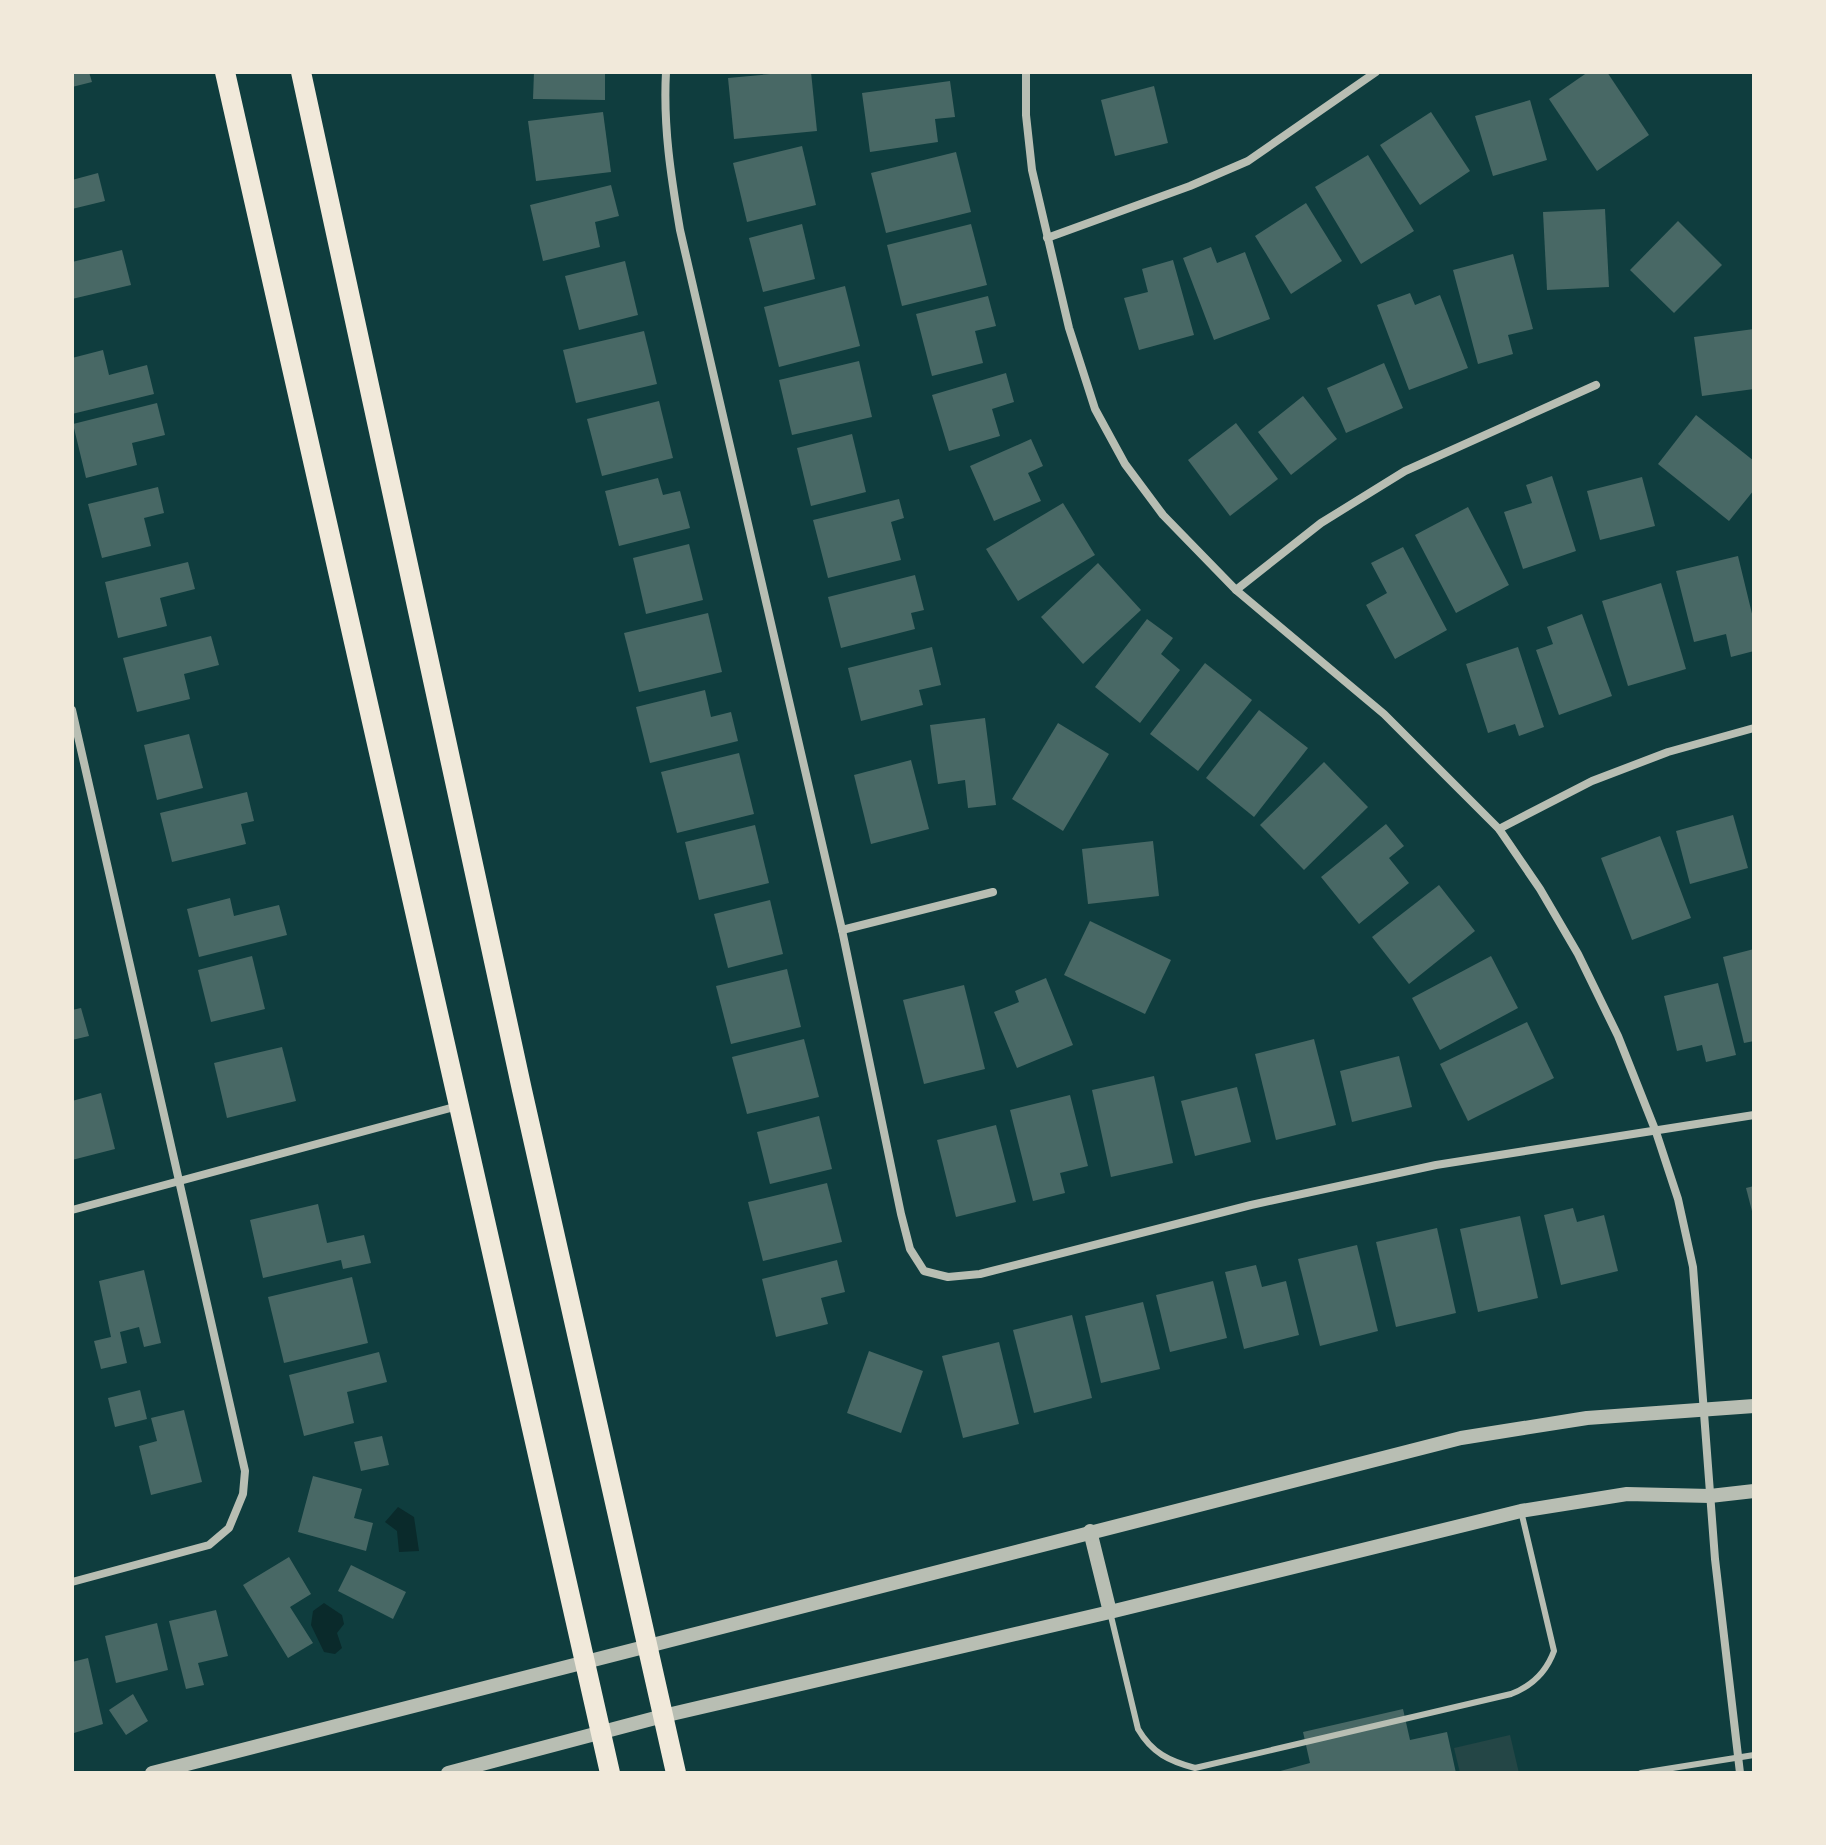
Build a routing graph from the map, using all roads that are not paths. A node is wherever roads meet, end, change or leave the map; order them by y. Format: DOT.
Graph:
graph roads {
  1 [pos="225,72"];
  2 [pos="301,72"];
  3 [pos="666,72"];
  4 [pos="1026,72"];
  5 [pos="1376,72"];
  6 [pos="1047,238"];
  7 [pos="1596,385"];
  8 [pos="1236,590"];
  9 [pos="72,710"];
  10 [pos="1754,728"];
  11 [pos="1499,829"];
  12 [pos="993,892"];
  13 [pos="842,930"];
  14 [pos="458,1106"];
  15 [pos="1754,1115"];
  16 [pos="1656,1132"];
  17 [pos="179,1181"];
  18 [pos="72,1210"];
  19 [pos="1754,1406"];
  20 [pos="1704,1408"];
  21 [pos="1754,1491"];
  22 [pos="1710,1496"];
  23 [pos="1521,1511"];
  24 [pos="1090,1531"];
  25 [pos="72,1582"];
  26 [pos="1110,1612"];
  27 [pos="646,1646"];
  28 [pos="585,1661"];
  29 [pos="663,1716"];
  30 [pos="601,1732"];
  31 [pos="1754,1755"];
  32 [pos="1737,1756"];
  33 [pos="152,1773"];
  34 [pos="448,1773"];
  35 [pos="610,1773"];
  36 [pos="676,1773"];
  37 [pos="1641,1773"];
  38 [pos="1740,1773"];
  1 -- 14 [label="main road"];
  2 -- 27 [label="main road"];
  3 -- 13 [label="street"];
  4 -- 6 [label="street"];
  5 -- 6 [label="street"];
  6 -- 8 [label="street"];
  7 -- 8 [label="street"];
  8 -- 11 [label="street"];
  9 -- 17 [label="street"];
  10 -- 11 [label="street"];
  11 -- 16 [label="street"];
  12 -- 13 [label="street"];
  13 -- 16 [label="street"];
  14 -- 17 [label="street"];
  14 -- 28 [label="main road"];
  15 -- 16 [label="street"];
  16 -- 20 [label="street"];
  17 -- 18 [label="street"];
  17 -- 25 [label="street"];
  19 -- 20 [label="street"];
  20 -- 22 [label="street"];
  20 -- 24 [label="street"];
  21 -- 22 [label="street"];
  22 -- 23 [label="street"];
  22 -- 32 [label="street"];
  23 -- 26 [label="street"];
  23 -- 26 [label="lane"];
  24 -- 26 [label="street"];
  24 -- 27 [label="street"];
  26 -- 29 [label="street"];
  27 -- 28 [label="street"];
  27 -- 29 [label="main road"];
  28 -- 30 [label="main road"];
  28 -- 33 [label="street"];
  29 -- 30 [label="street"];
  29 -- 36 [label="main road"];
  30 -- 34 [label="street"];
  30 -- 35 [label="main road"];
  31 -- 32 [label="lane"];
  32 -- 37 [label="lane"];
  32 -- 38 [label="street"];
}
